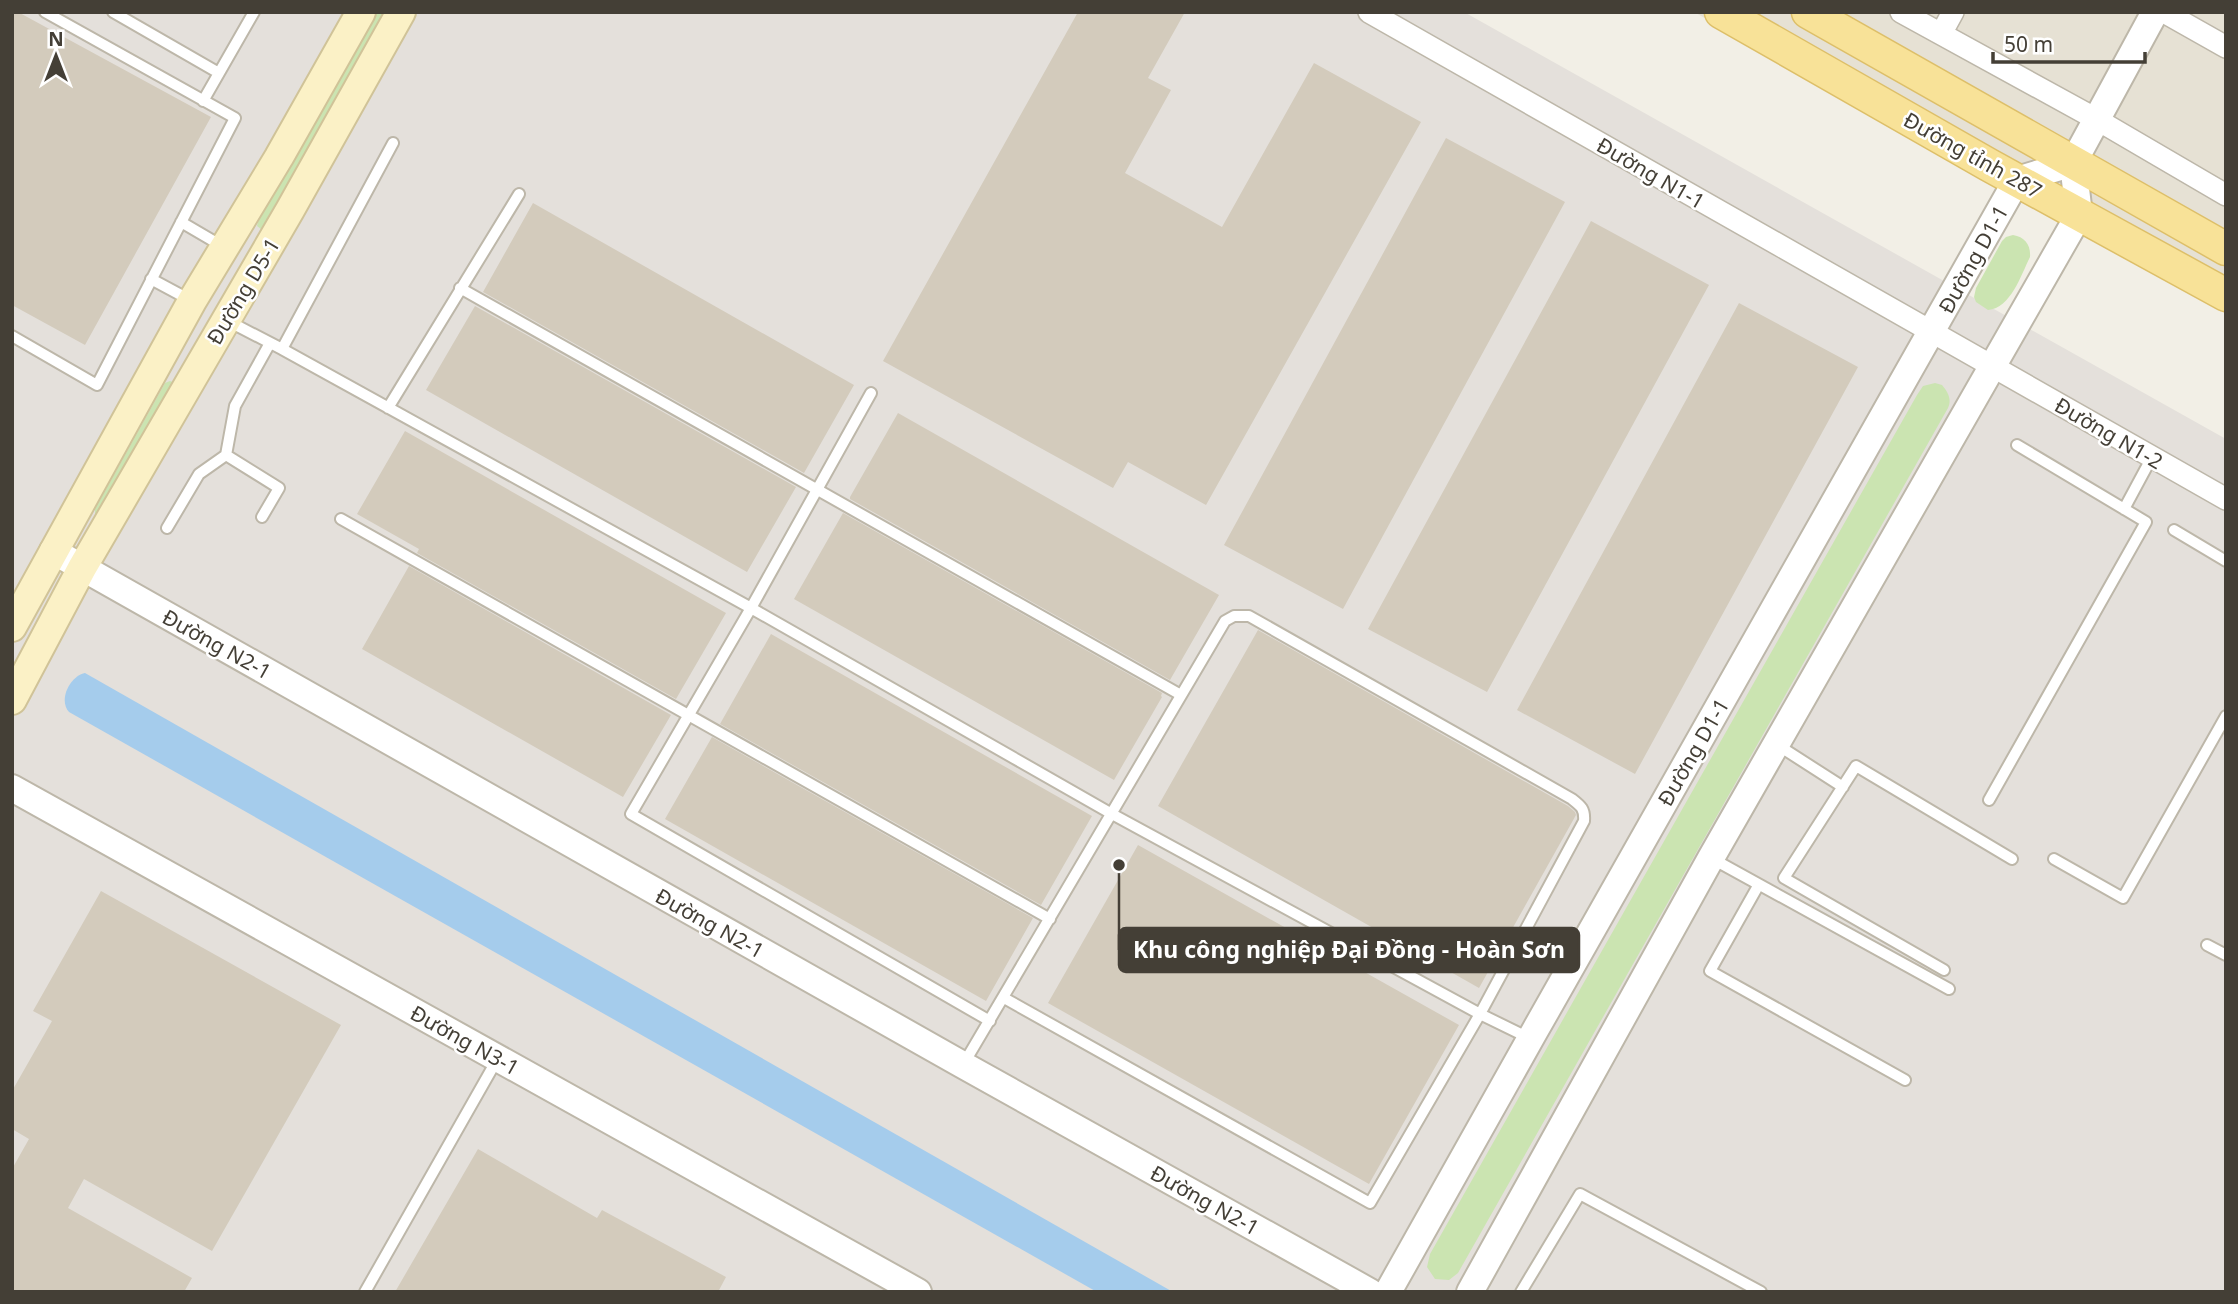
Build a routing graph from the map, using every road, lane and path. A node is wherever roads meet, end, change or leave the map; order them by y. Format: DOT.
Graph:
graph roads {
  1 [pos="45,12"];
  2 [pos="113,12"];
  3 [pos="254,12"];
  4 [pos="361,12"];
  5 [pos="401,12"];
  6 [pos="1368,12"];
  7 [pos="1721,12"];
  8 [pos="1808,12"];
  9 [pos="1900,12"];
  10 [pos="1954,12"];
  11 [pos="2155,12"];
  12 [pos="2164,12"];
  13 [pos="1941,34"];
  14 [pos="2226,47"];
  15 [pos="219,73"];
  16 [pos="203,100"];
  17 [pos="2096,119"];
  18 [pos="393,143"];
  19 [pos="2073,163"];
  20 [pos="2017,180"];
  21 [pos="519,194"];
  22 [pos="2226,195"];
  23 [pos="2080,215"];
  24 [pos="181,222"];
  25 [pos="224,248"];
  26 [pos="2226,249"];
  27 [pos="208,275"];
  28 [pos="151,279"];
  29 [pos="460,288"];
  30 [pos="2226,295"];
  31 [pos="240,296"];
  32 [pos="192,301"];
  33 [pos="225,320"];
  34 [pos="1933,333"];
  35 [pos="12,336"];
  36 [pos="270,343"];
  37 [pos="282,349"];
  38 [pos="1991,366"];
  39 [pos="871,393"];
  40 [pos="388,408"];
  41 [pos="2017,445"];
  42 [pos="226,455"];
  43 [pos="2152,457"];
  44 [pos="817,489"];
  45 [pos="2226,499"];
  46 [pos="2124,509"];
  47 [pos="262,517"];
  48 [pos="341,519"];
  49 [pos="167,528"];
  50 [pos="2174,530"];
  51 [pos="53,551"];
  52 [pos="2226,561"];
  53 [pos="82,568"];
  54 [pos="751,608"];
  55 [pos="12,627"];
  56 [pos="1181,695"];
  57 [pos="12,700"];
  58 [pos="689,716"];
  59 [pos="2226,716"];
  60 [pos="1776,744"];
  61 [pos="1843,787"];
  62 [pos="12,788"];
  63 [pos="1989,800"];
  64 [pos="1112,814"];
  65 [pos="1711,858"];
  66 [pos="2012,859"];
  67 [pos="2054,859"];
  68 [pos="1758,886"];
  69 [pos="1049,919"];
  70 [pos="2207,945"];
  71 [pos="2226,955"];
  72 [pos="1944,970"];
  73 [pos="1949,989"];
  74 [pos="1004,998"];
  75 [pos="1480,1014"];
  76 [pos="990,1021"];
  77 [pos="1530,1039"];
  78 [pos="498,1058"];
  79 [pos="963,1065"];
  80 [pos="1905,1080"];
  81 [pos="1739,1280"];
  82 [pos="365,1292"];
  83 [pos="918,1292"];
  84 [pos="1370,1292"];
  85 [pos="1388,1292"];
  86 [pos="1470,1292"];
  87 [pos="1521,1292"];
  88 [pos="1732,1292"];
  89 [pos="1760,1292"];
  1 -- 16 [label="lane"];
  2 -- 15 [label="lane"];
  3 -- 15 [label="lane"];
  4 -- 25 [label="main road, Đường D5-1"];
  5 -- 31 [label="main road, Đường D5-1"];
  6 -- 34 [label="street, Đường N1-1"];
  7 -- 20 [label="main road, Đường tỉnh 287"];
  8 -- 19 [label="main road, Đường tỉnh 287"];
  9 -- 13 [label="street"];
  10 -- 13 [label="street"];
  11 -- 17 [label="street"];
  12 -- 14 [label="street"];
  13 -- 17 [label="street"];
  15 -- 16 [label="lane"];
  16 -- 24 [label="lane"];
  17 -- 19 [label="street"];
  17 -- 22 [label="street"];
  18 -- 37 [label="lane"];
  19 -- 20 [label="street, Đường D1-1"];
  19 -- 23 [label="street"];
  19 -- 26 [label="main road, Đường tỉnh 287"];
  20 -- 23 [label="main road, Đường tỉnh 287"];
  20 -- 34 [label="street, Đường D1-1"];
  21 -- 29 [label="lane"];
  23 -- 30 [label="main road, Đường tỉnh 287"];
  23 -- 38 [label="street"];
  24 -- 25 [label="lane"];
  24 -- 28 [label="lane"];
  25 -- 27 [label="main road, Đường D5-1"];
  27 -- 31 [label="main road"];
  27 -- 32 [label="main road, Đường D5-1"];
  28 -- 32 [label="lane"];
  28 -- 35 [label="lane"];
  29 -- 40 [label="lane"];
  29 -- 44 [label="lane"];
  31 -- 33 [label="main road, Đường D5-1"];
  32 -- 51 [label="main road, Đường D5-1"];
  33 -- 36 [label="lane"];
  33 -- 53 [label="main road, Đường D5-1"];
  34 -- 38 [label="street, Đường N1-1"];
  34 -- 77 [label="street, Đường D1-1"];
  36 -- 37 [label="lane"];
  36 -- 42 [label="lane"];
  37 -- 40 [label="lane"];
  38 -- 43 [label="street, Đường N1-2"];
  38 -- 60 [label="street"];
  39 -- 44 [label="lane"];
  40 -- 54 [label="lane"];
  41 -- 46 [label="lane"];
  42 -- 47 [label="lane"];
  42 -- 49 [label="lane"];
  43 -- 45 [label="street, Đường N1-2"];
  43 -- 46 [label="lane"];
  44 -- 54 [label="lane"];
  44 -- 56 [label="lane"];
  46 -- 63 [label="lane"];
  48 -- 58 [label="lane"];
  50 -- 52 [label="lane"];
  51 -- 53 [label="street, Đường N2-1"];
  51 -- 55 [label="main road, Đường D5-1"];
  53 -- 57 [label="main road, Đường D5-1"];
  53 -- 79 [label="street, Đường N2-1"];
  54 -- 58 [label="lane"];
  54 -- 64 [label="lane"];
  56 -- 64 [label="lane"];
  56 -- 75 [label="lane"];
  58 -- 69 [label="lane"];
  58 -- 76 [label="lane"];
  59 -- 67 [label="lane"];
  60 -- 61 [label="lane"];
  60 -- 65 [label="street"];
  61 -- 66 [label="lane"];
  61 -- 72 [label="lane"];
  62 -- 78 [label="street, Đường N3-1"];
  64 -- 69 [label="lane"];
  64 -- 75 [label="lane"];
  65 -- 68 [label="lane"];
  65 -- 86 [label="street"];
  68 -- 73 [label="lane"];
  68 -- 80 [label="lane"];
  69 -- 74 [label="lane"];
  70 -- 71 [label="lane"];
  74 -- 75 [label="lane"];
  74 -- 76 [label="lane"];
  75 -- 77 [label="lane"];
  76 -- 79 [label="lane"];
  77 -- 85 [label="street, Đường D1-1"];
  78 -- 82 [label="lane"];
  78 -- 83 [label="street, Đường N3-1"];
  79 -- 84 [label="street, Đường N2-1"];
  81 -- 87 [label="lane"];
  81 -- 88 [label="lane"];
  81 -- 89 [label="lane"];
}
